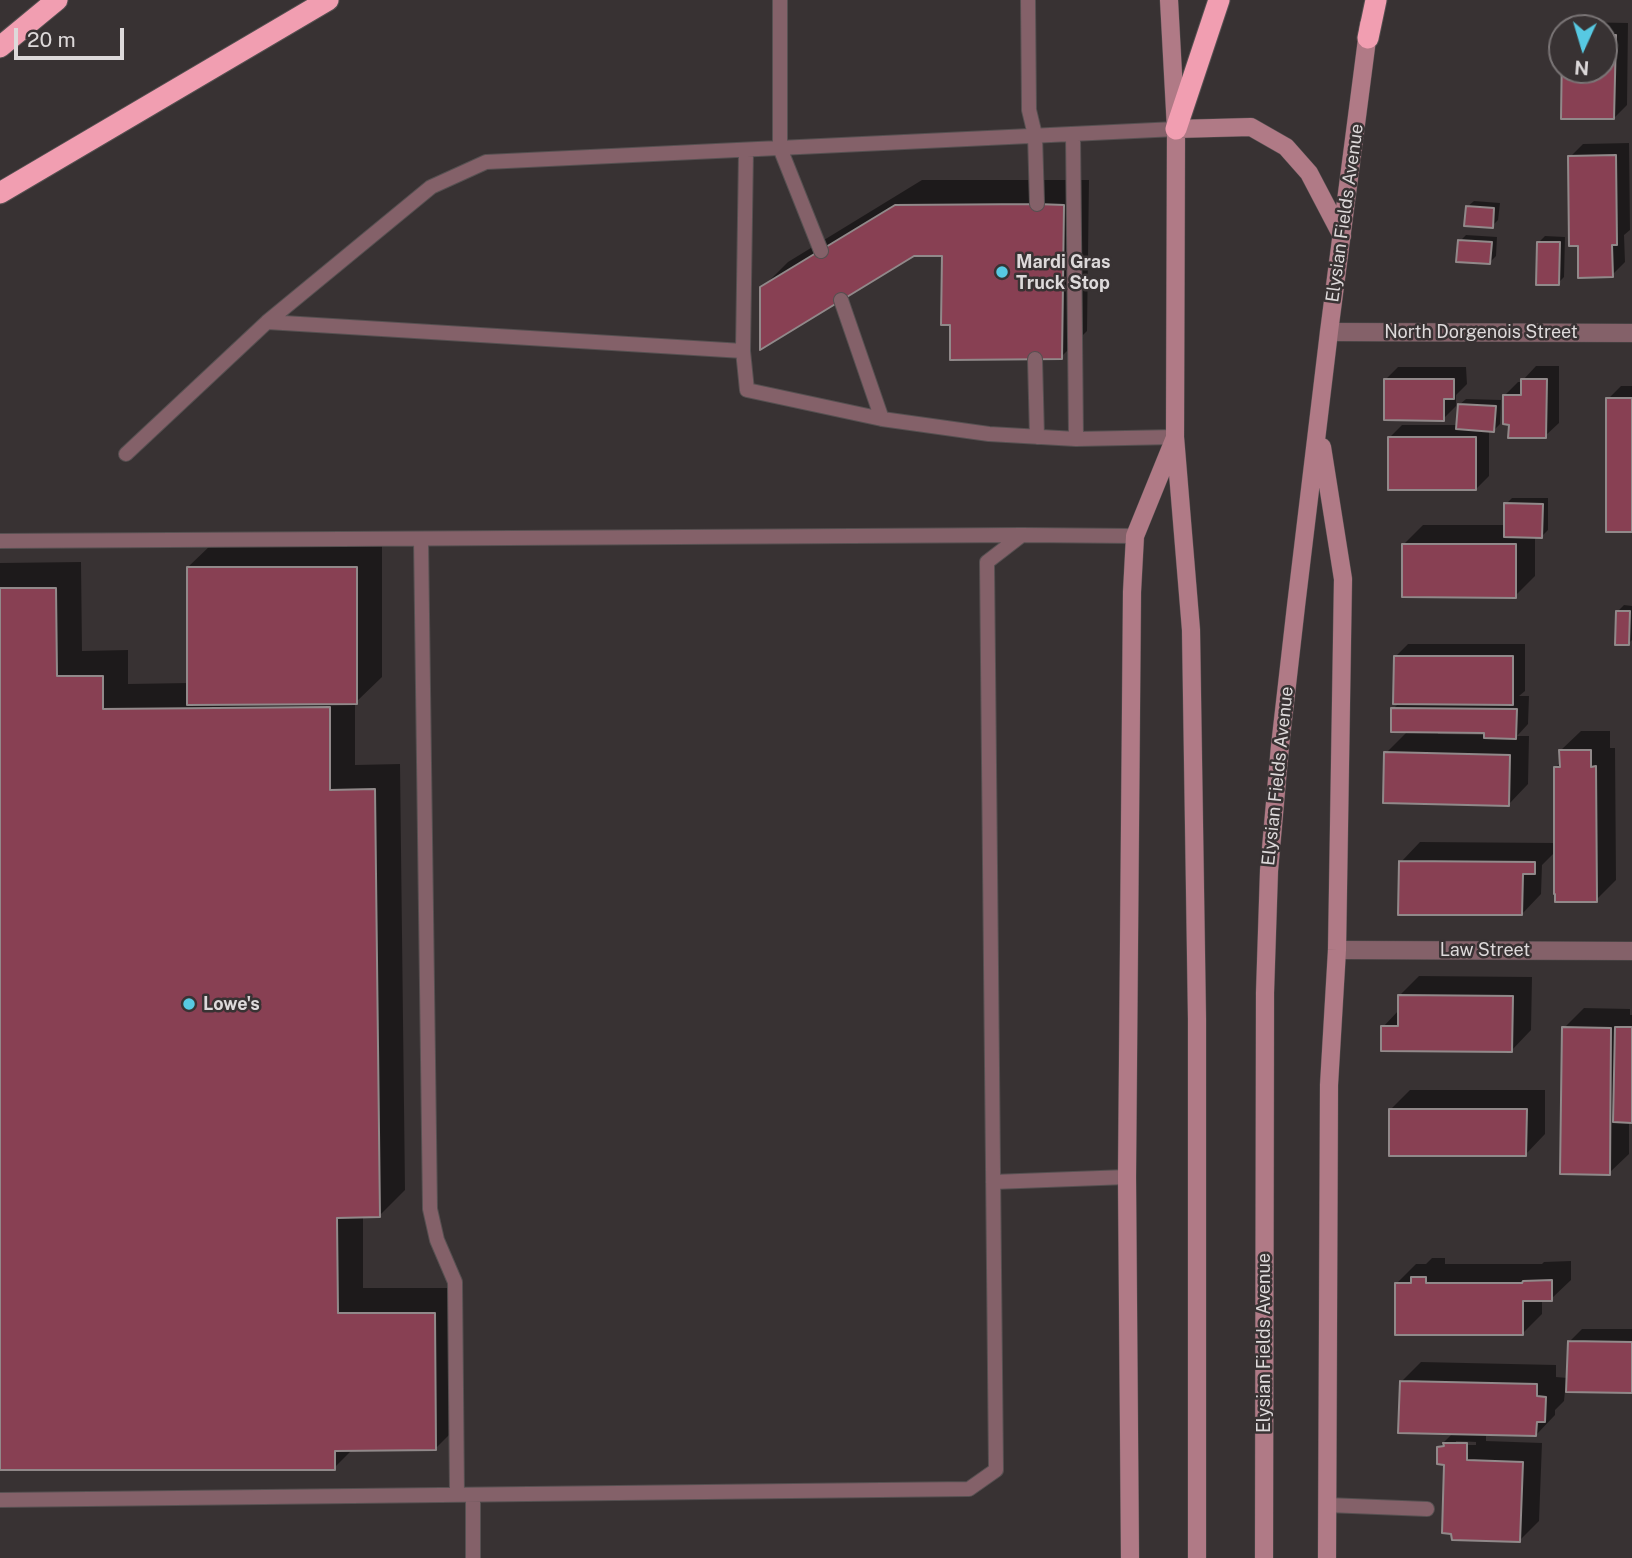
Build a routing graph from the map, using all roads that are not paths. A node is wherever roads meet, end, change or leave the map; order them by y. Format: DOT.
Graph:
graph roads {
  1 [pos="57,0"];
  2 [pos="328,0"];
  3 [pos="780,0"];
  4 [pos="1028,0"];
  5 [pos="1169,0"];
  6 [pos="1219,0"];
  7 [pos="1370,0"];
  8 [pos="1376,0"];
  9 [pos="1368,38"];
  10 [pos="0,47"];
  11 [pos="1175,129"];
  12 [pos="1073,134"];
  13 [pos="1035,135"];
  14 [pos="780,148"];
  15 [pos="747,151"];
  16 [pos="0,193"];
  17 [pos="1037,204"];
  18 [pos="1342,236"];
  19 [pos="821,251"];
  20 [pos="841,300"];
  21 [pos="267,322"];
  22 [pos="1329,332"];
  23 [pos="1632,332"];
  24 [pos="743,351"];
  25 [pos="1035,359"];
  26 [pos="882,419"];
  27 [pos="1318,425"];
  28 [pos="1037,437"];
  29 [pos="1175,437"];
  30 [pos="1076,439"];
  31 [pos="126,454"];
  32 [pos="1021,535"];
  33 [pos="1135,536"];
  34 [pos="421,539"];
  35 [pos="0,541"];
  36 [pos="1337,950"];
  37 [pos="1632,951"];
  38 [pos="1127,1177"];
  39 [pos="993,1182"];
  40 [pos="457,1495"];
  41 [pos="473,1495"];
  42 [pos="0,1500"];
  43 [pos="1327,1505"];
  44 [pos="1427,1508"];
  45 [pos="473,1558"];
  46 [pos="1130,1558"];
  47 [pos="1197,1558"];
  48 [pos="1264,1558"];
  49 [pos="1327,1558"];
  1 -- 10 [label="highway"];
  2 -- 16 [label="highway"];
  3 -- 14 [label="lane"];
  4 -- 13 [label="lane"];
  5 -- 11 [label="main road"];
  6 -- 11 [label="highway"];
  7 -- 9 [label="main road, Elysian Fields Avenue"];
  8 -- 9 [label="highway"];
  9 -- 18 [label="main road, Elysian Fields Avenue"];
  11 -- 12 [label="lane"];
  11 -- 18 [label="main road"];
  11 -- 29 [label="main road"];
  12 -- 13 [label="lane"];
  12 -- 30 [label="lane"];
  13 -- 14 [label="lane"];
  13 -- 17 [label="lane"];
  14 -- 15 [label="lane"];
  14 -- 19 [label="lane"];
  15 -- 21 [label="lane"];
  15 -- 24 [label="lane"];
  18 -- 22 [label="main road, Elysian Fields Avenue"];
  20 -- 26 [label="lane"];
  21 -- 24 [label="lane"];
  21 -- 31 [label="lane"];
  22 -- 23 [label="street, North Dorgenois Street"];
  22 -- 27 [label="main road, Elysian Fields Avenue"];
  24 -- 26 [label="lane"];
  25 -- 28 [label="lane"];
  26 -- 28 [label="lane"];
  27 -- 36 [label="main road"];
  27 -- 48 [label="main road, Elysian Fields Avenue"];
  28 -- 30 [label="lane"];
  29 -- 30 [label="lane"];
  29 -- 33 [label="main road"];
  29 -- 47 [label="main road"];
  32 -- 33 [label="lane"];
  32 -- 34 [label="lane"];
  32 -- 39 [label="lane"];
  33 -- 38 [label="main road"];
  34 -- 35 [label="lane"];
  34 -- 40 [label="lane"];
  36 -- 37 [label="street, Law Street"];
  36 -- 43 [label="main road"];
  38 -- 39 [label="lane"];
  38 -- 46 [label="main road"];
  39 -- 41 [label="lane"];
  40 -- 41 [label="lane"];
  40 -- 42 [label="lane"];
  41 -- 45 [label="lane"];
  43 -- 44 [label="lane"];
  43 -- 49 [label="main road"];
}
